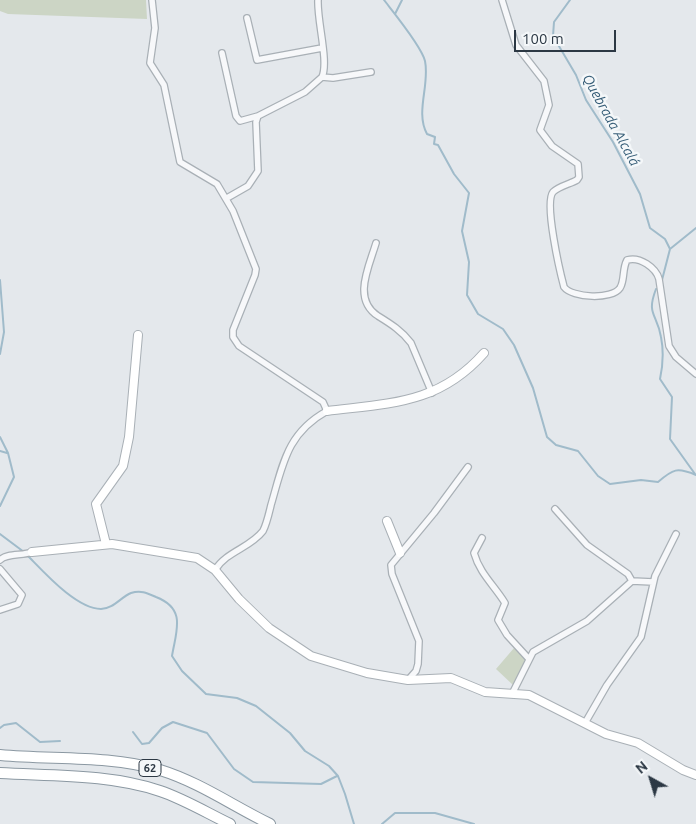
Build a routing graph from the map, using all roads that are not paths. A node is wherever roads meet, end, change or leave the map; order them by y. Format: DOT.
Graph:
graph roads {
  1 [pos="152,0"];
  2 [pos="318,0"];
  3 [pos="502,0"];
  4 [pos="247,18"];
  5 [pos="322,48"];
  6 [pos="222,53"];
  7 [pos="371,72"];
  8 [pos="322,77"];
  9 [pos="258,116"];
  10 [pos="227,198"];
  11 [pos="376,243"];
  12 [pos="138,335"];
  13 [pos="484,352"];
  14 [pos="696,374"];
  15 [pos="432,393"];
  16 [pos="327,411"];
  17 [pos="468,467"];
  18 [pos="555,509"];
  19 [pos="387,521"];
  20 [pos="676,534"];
  21 [pos="482,538"];
  22 [pos="106,544"];
  23 [pos="32,552"];
  24 [pos="400,553"];
  25 [pos="0,560"];
  26 [pos="0,569"];
  27 [pos="215,570"];
  28 [pos="632,581"];
  29 [pos="653,582"];
  30 [pos="0,610"];
  31 [pos="529,659"];
  32 [pos="408,680"];
  33 [pos="512,694"];
  34 [pos="585,723"];
  35 [pos="0,755"];
  36 [pos="0,773"];
  37 [pos="696,775"];
  38 [pos="230,824"];
  39 [pos="270,824"];
  1 -- 10 [label="street"];
  2 -- 5 [label="street"];
  3 -- 14 [label="street"];
  4 -- 5 [label="street"];
  5 -- 8 [label="street"];
  6 -- 9 [label="street"];
  7 -- 8 [label="street"];
  8 -- 9 [label="street"];
  9 -- 10 [label="street"];
  10 -- 16 [label="street"];
  11 -- 15 [label="street"];
  12 -- 22 [label="street"];
  13 -- 15 [label="street"];
  15 -- 16 [label="street"];
  16 -- 27 [label="street"];
  17 -- 24 [label="street"];
  18 -- 28 [label="street"];
  19 -- 24 [label="street"];
  20 -- 29 [label="street"];
  21 -- 31 [label="street"];
  22 -- 23 [label="street"];
  22 -- 27 [label="street"];
  23 -- 25 [label="street"];
  24 -- 32 [label="street"];
  26 -- 30 [label="street"];
  27 -- 32 [label="street"];
  28 -- 29 [label="street"];
  28 -- 31 [label="street"];
  29 -- 34 [label="street"];
  31 -- 33 [label="street"];
  32 -- 33 [label="street"];
  33 -- 34 [label="street"];
  34 -- 37 [label="street"];
  35 -- 39 [label="highway, 62"];
  36 -- 38 [label="highway, 62"];
}
